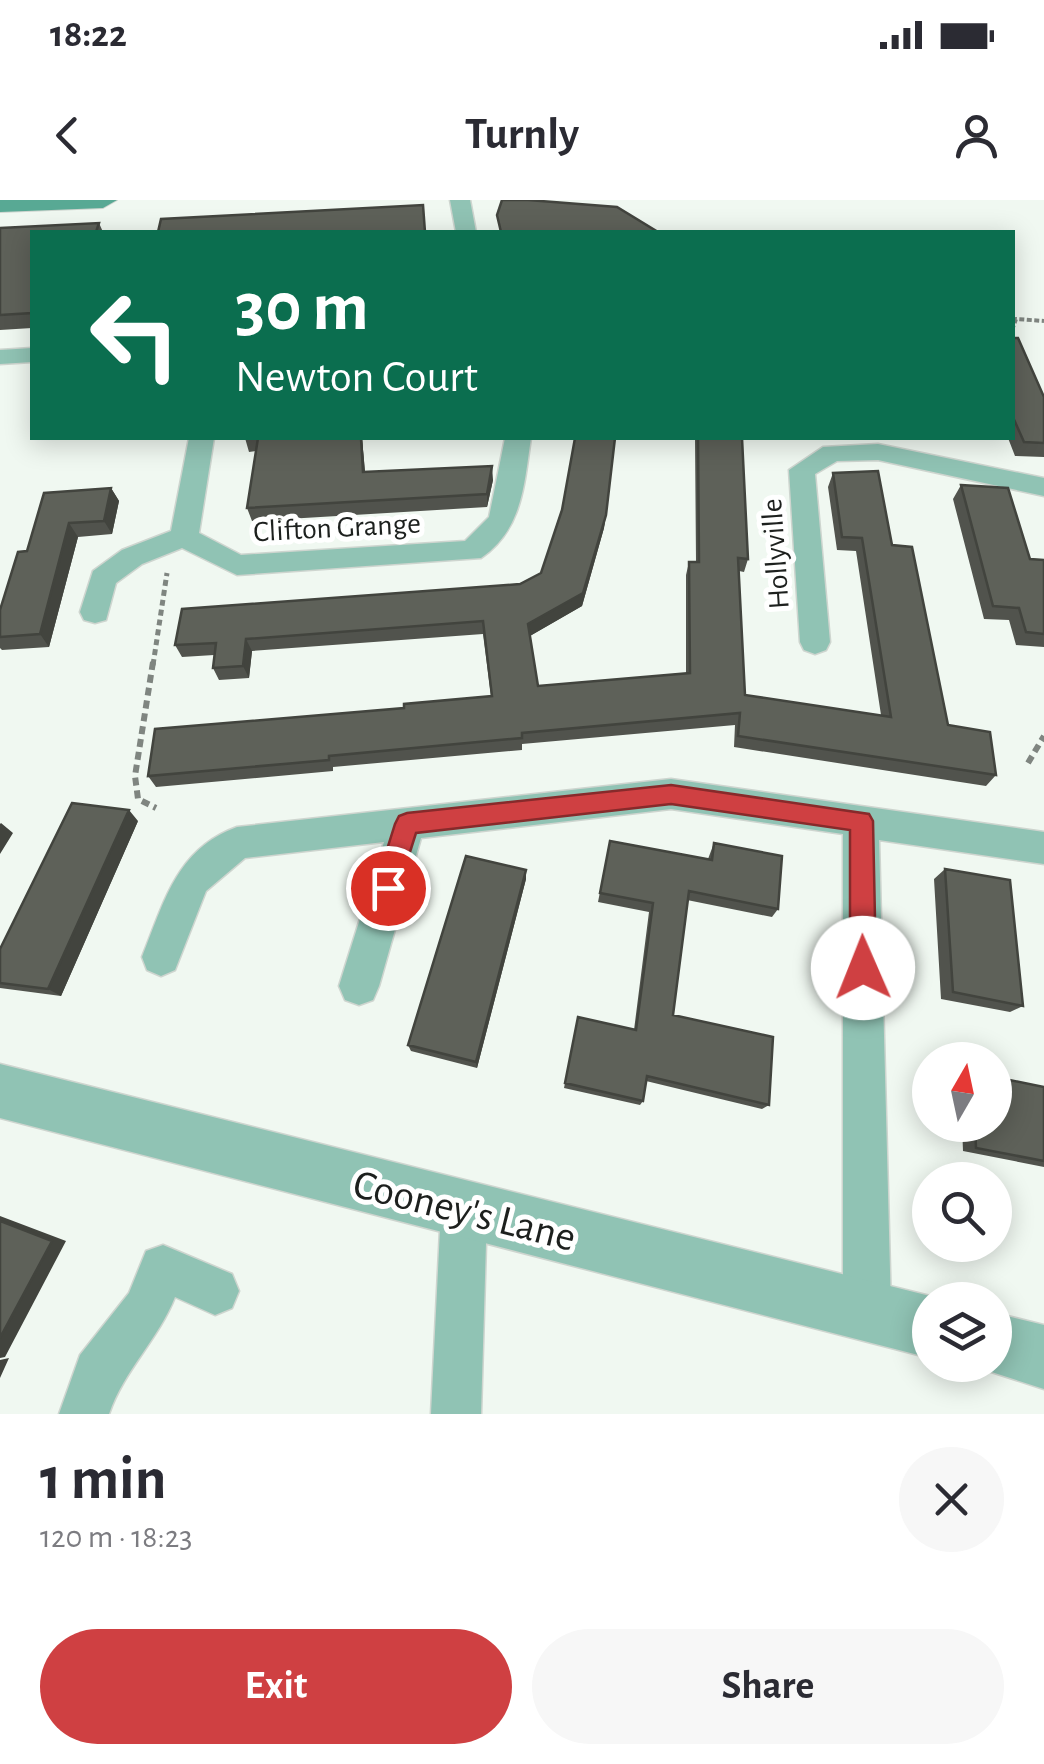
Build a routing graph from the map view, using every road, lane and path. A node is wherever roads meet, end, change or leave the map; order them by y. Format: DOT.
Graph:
graph roads {
  1 [pos="103,200"];
  2 [pos="460,200"];
  3 [pos="0,204"];
  4 [pos="466,230"];
  5 [pos="1044,321"];
  6 [pos="1015,322"];
  7 [pos="30,354"];
  8 [pos="0,358"];
  9 [pos="200,440"];
  10 [pos="518,440"];
  11 [pos="963,440"];
  12 [pos="973,472"];
  13 [pos="1044,487"];
  14 [pos="173,542"];
  15 [pos="94,612"];
  16 [pos="814,642"];
  17 [pos="1044,736"];
  18 [pos="1028,763"];
  19 [pos="156,808"];
  20 [pos="861,821"];
  21 [pos="407,824"];
  22 [pos="1044,848"];
  23 [pos="161,956"];
  24 [pos="359,986"];
  25 [pos="0,1091"];
  26 [pos="464,1209"];
  27 [pos="215,1291"];
  28 [pos="867,1310"];
  29 [pos="912,1321"];
  30 [pos="1012,1349"];
  31 [pos="1044,1357"];
  32 [pos="84,1414"];
  33 [pos="456,1414"];
  1 -- 3 [label="main road"];
  2 -- 4 [label="street"];
  5 -- 6 [label="path"];
  7 -- 8 [label="street"];
  9 -- 14 [label="street"];
  10 -- 14 [label="street, Clifton Grange"];
  11 -- 12 [label="street"];
  12 -- 13 [label="street, Hollyville"];
  12 -- 16 [label="street, Hollyville"];
  14 -- 15 [label="street"];
  14 -- 19 [label="path"];
  17 -- 18 [label="path"];
  20 -- 21 [label="street"];
  20 -- 22 [label="street"];
  20 -- 28 [label="street"];
  21 -- 23 [label="street"];
  21 -- 24 [label="street"];
  25 -- 26 [label="street, Cooney's Lane"];
  26 -- 28 [label="street, Cooney's Lane"];
  26 -- 33 [label="street"];
  27 -- 32 [label="street"];
  28 -- 29 [label="street, Cooney's Lane"];
  30 -- 31 [label="street"];
}
